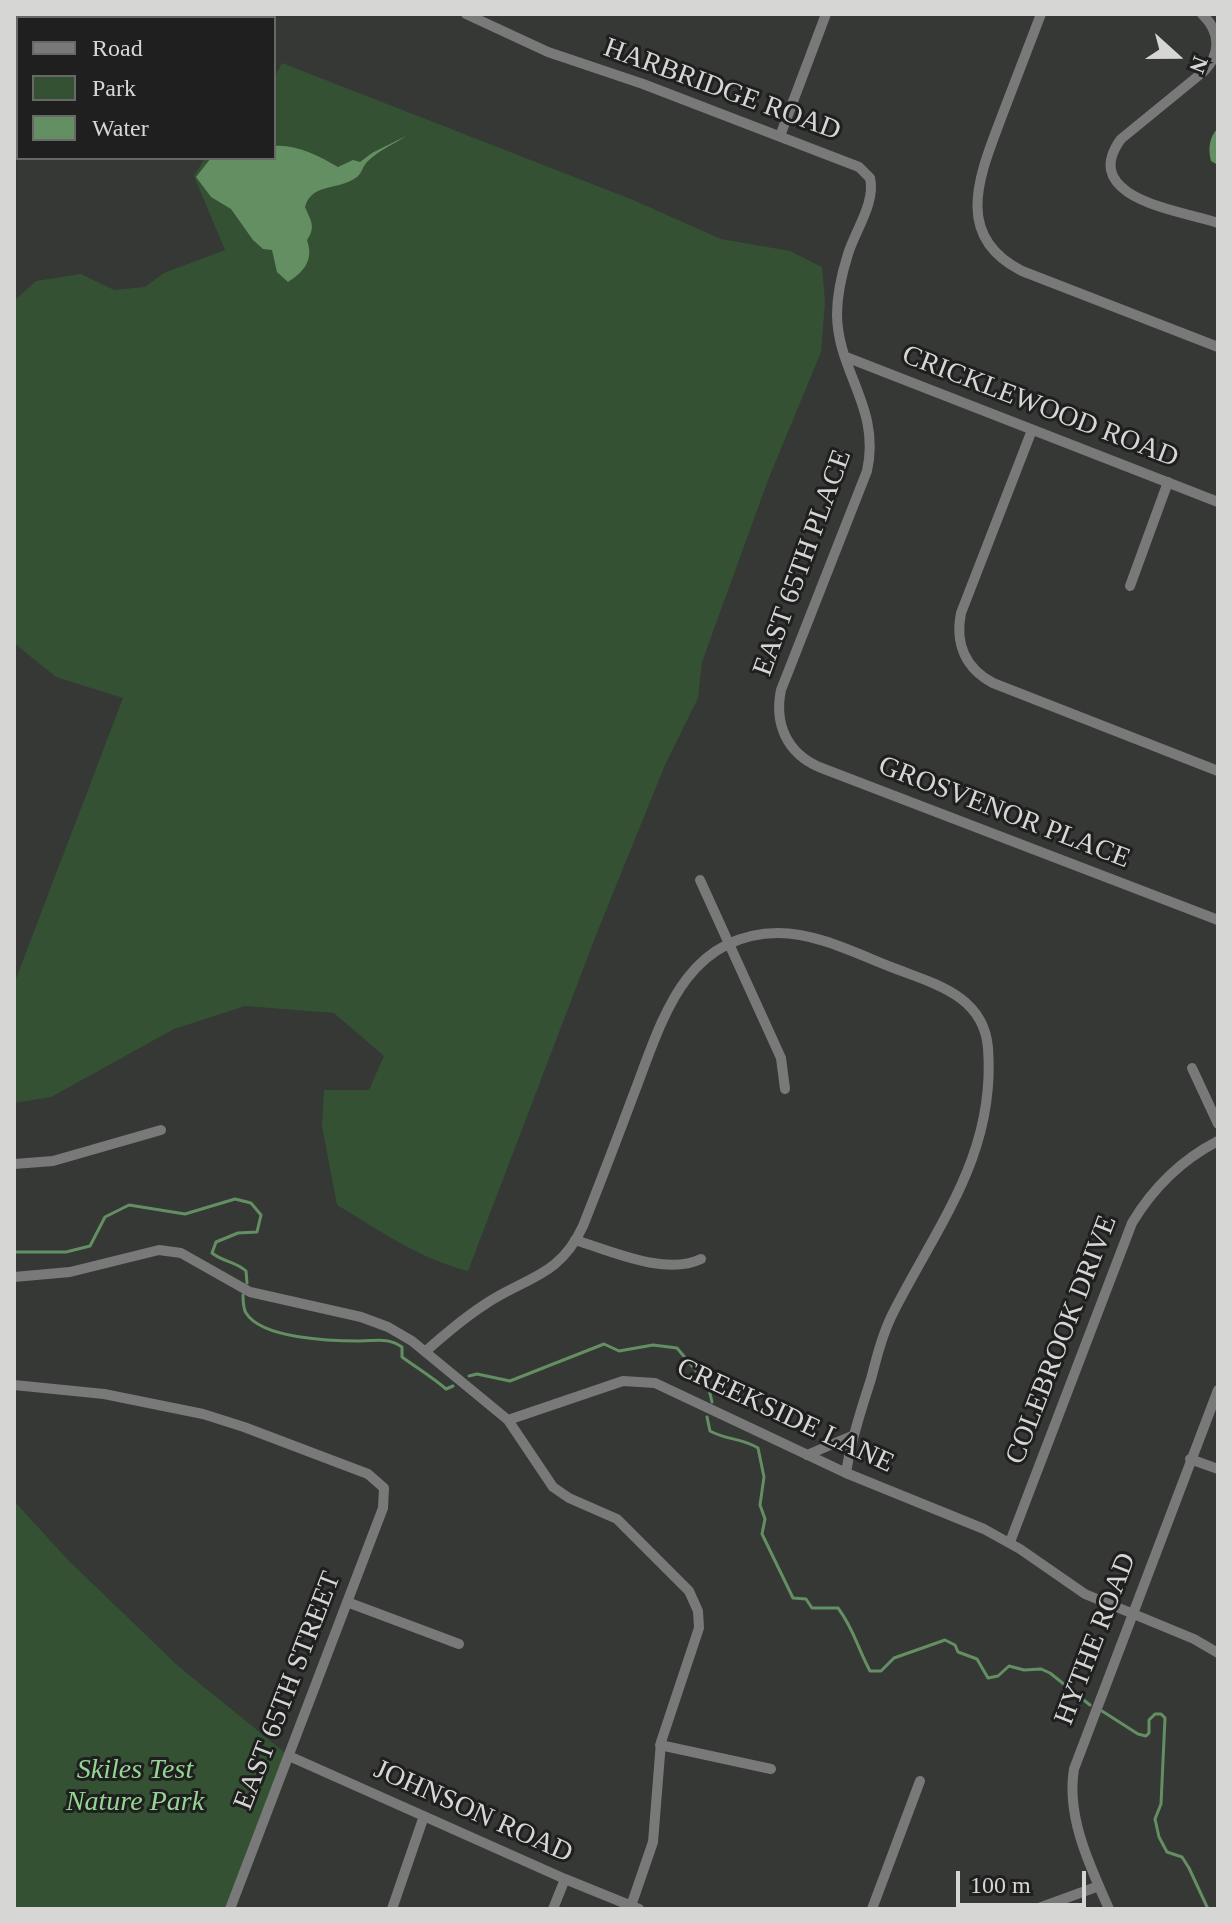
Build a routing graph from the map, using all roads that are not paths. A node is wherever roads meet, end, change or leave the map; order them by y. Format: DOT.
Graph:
graph roads {
  1 [pos="466,14"];
  2 [pos="826,14"];
  3 [pos="1041,14"];
  4 [pos="1202,14"];
  5 [pos="780,136"];
  6 [pos="870,178"];
  7 [pos="1218,223"];
  8 [pos="1218,347"];
  9 [pos="846,357"];
  10 [pos="1032,430"];
  11 [pos="1168,482"];
  12 [pos="1218,502"];
  13 [pos="1130,586"];
  14 [pos="784,735"];
  15 [pos="1218,771"];
  16 [pos="700,880"];
  17 [pos="1218,920"];
  18 [pos="730,943"];
  19 [pos="1192,1068"];
  20 [pos="785,1089"];
  21 [pos="1218,1124"];
  22 [pos="161,1130"];
  23 [pos="1218,1141"];
  24 [pos="14,1164"];
  25 [pos="575,1240"];
  26 [pos="701,1259"];
  27 [pos="14,1277"];
  28 [pos="426,1351"];
  29 [pos="14,1385"];
  30 [pos="1218,1390"];
  31 [pos="508,1420"];
  32 [pos="854,1435"];
  33 [pos="807,1455"];
  34 [pos="1190,1459"];
  35 [pos="1218,1469"];
  36 [pos="846,1473"];
  37 [pos="1010,1542"];
  38 [pos="347,1602"];
  39 [pos="1132,1614"];
  40 [pos="459,1644"];
  41 [pos="1218,1653"];
  42 [pos="660,1745"];
  43 [pos="289,1756"];
  44 [pos="771,1769"];
  45 [pos="920,1781"];
  46 [pos="424,1816"];
  47 [pos="565,1879"];
  48 [pos="1099,1886"];
  49 [pos="635,1908"];
  50 [pos="230,1909"];
  51 [pos="392,1909"];
  52 [pos="553,1909"];
  53 [pos="872,1909"];
  54 [pos="1036,1909"];
  55 [pos="1109,1909"];
  1 -- 5 [label="street, HARBRIDGE ROAD"];
  2 -- 5 [label="street"];
  3 -- 8 [label="street"];
  4 -- 7 [label="street"];
  5 -- 6 [label="street, HARBRIDGE ROAD"];
  6 -- 9 [label="street, EAST 65TH PLACE"];
  9 -- 10 [label="street, CRICKLEWOOD ROAD"];
  9 -- 14 [label="street, EAST 65TH PLACE"];
  10 -- 11 [label="street, CRICKLEWOOD ROAD"];
  10 -- 15 [label="street"];
  11 -- 12 [label="street, CRICKLEWOOD ROAD"];
  11 -- 13 [label="street"];
  14 -- 17 [label="street, GROSVENOR PLACE"];
  16 -- 18 [label="street"];
  18 -- 20 [label="street"];
  18 -- 25 [label="street"];
  18 -- 32 [label="street"];
  19 -- 21 [label="street"];
  22 -- 24 [label="street"];
  23 -- 37 [label="street, COLEBROOK DRIVE"];
  25 -- 26 [label="street"];
  25 -- 28 [label="street"];
  27 -- 28 [label="street"];
  28 -- 31 [label="street"];
  29 -- 38 [label="street, EAST 65TH STREET"];
  30 -- 34 [label="street, HYTHE ROAD"];
  31 -- 33 [label="street, CREEKSIDE LANE"];
  31 -- 42 [label="street"];
  32 -- 33 [label="street"];
  32 -- 36 [label="street"];
  33 -- 36 [label="street, CREEKSIDE LANE"];
  34 -- 35 [label="street"];
  34 -- 39 [label="street, HYTHE ROAD"];
  36 -- 37 [label="street, CREEKSIDE LANE"];
  37 -- 39 [label="street, CREEKSIDE LANE"];
  38 -- 40 [label="street"];
  38 -- 43 [label="street, EAST 65TH STREET"];
  39 -- 41 [label="street, CREEKSIDE LANE"];
  39 -- 48 [label="street, HYTHE ROAD"];
  42 -- 44 [label="street"];
  42 -- 49 [label="street"];
  43 -- 46 [label="street, JOHNSON ROAD"];
  43 -- 50 [label="street, EAST 65TH STREET"];
  45 -- 53 [label="street"];
  46 -- 47 [label="street, JOHNSON ROAD"];
  46 -- 51 [label="street"];
  47 -- 49 [label="street, JOHNSON ROAD"];
  47 -- 52 [label="street"];
  48 -- 54 [label="street"];
  48 -- 55 [label="street, HYTHE ROAD"];
}
